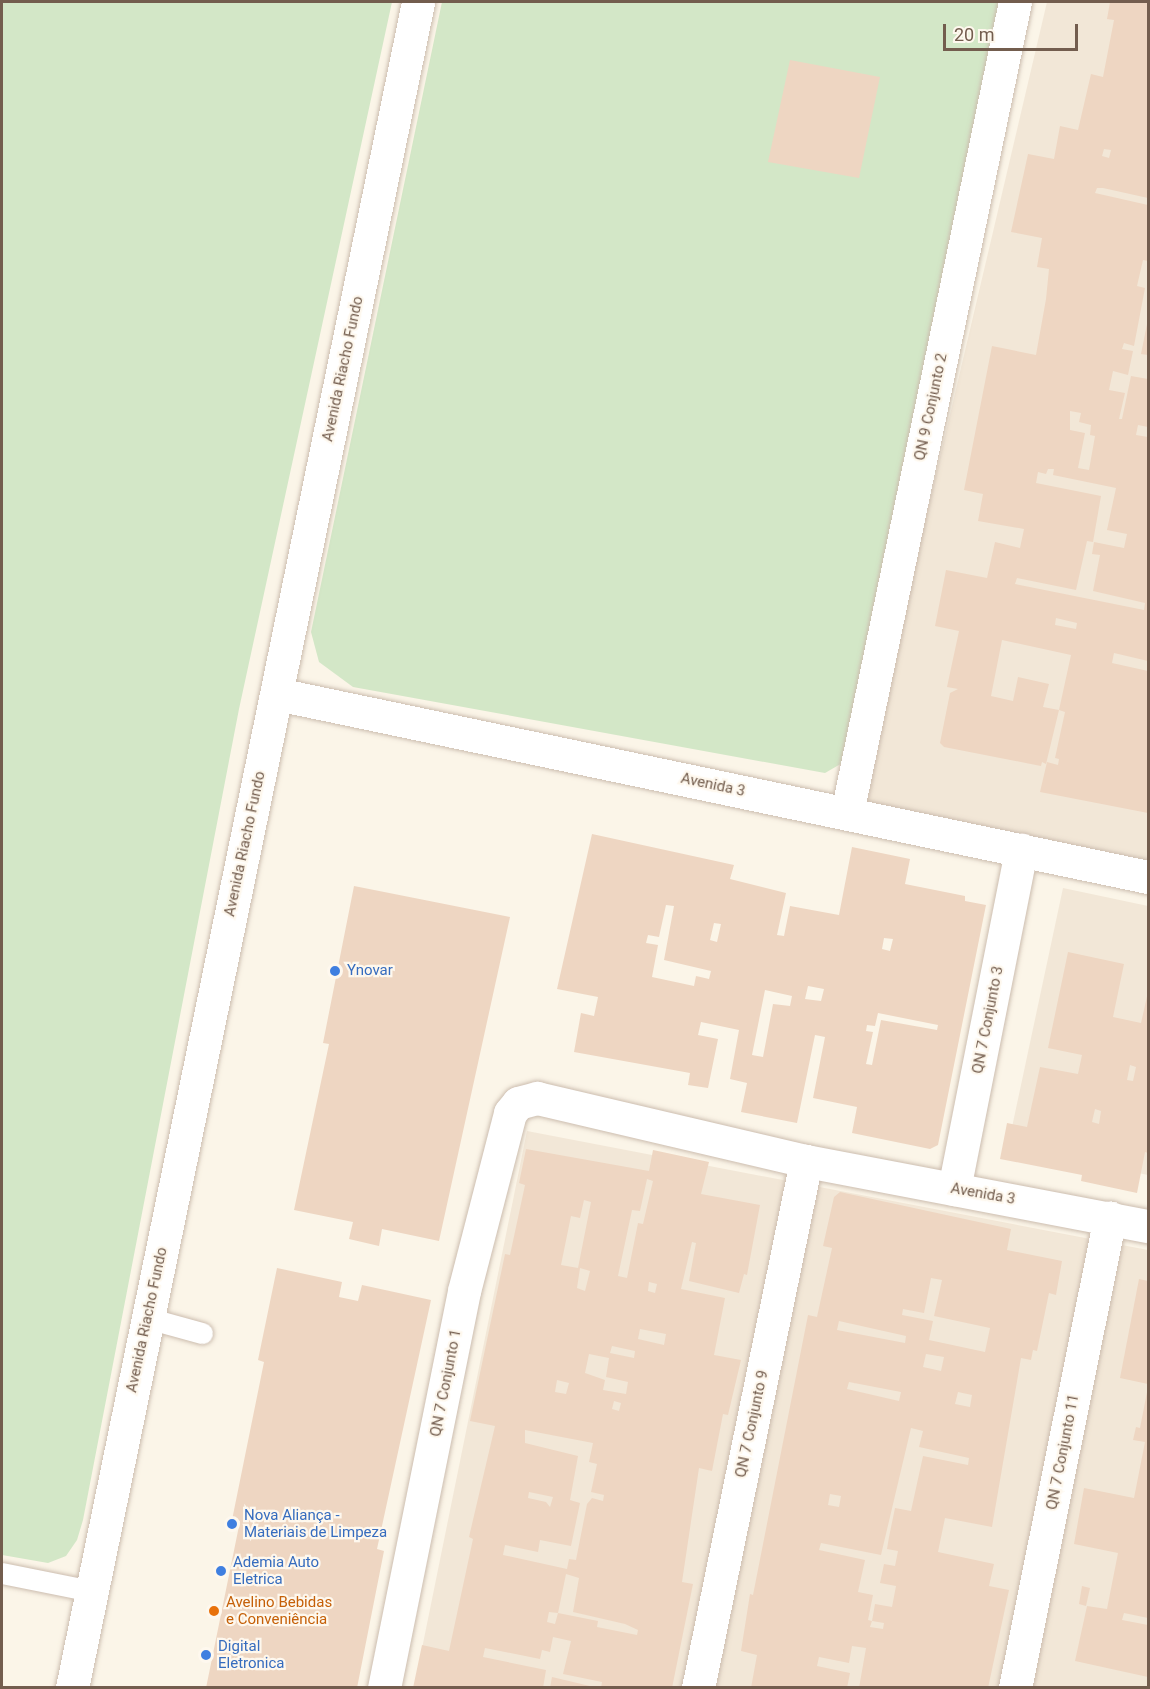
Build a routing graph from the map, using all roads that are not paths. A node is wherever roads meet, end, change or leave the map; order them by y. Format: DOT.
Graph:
graph roads {
  1 [pos="418,2"];
  2 [pos="1015,2"];
  3 [pos="277,694"];
  4 [pos="847,813"];
  5 [pos="1021,850"];
  6 [pos="1149,876"];
  7 [pos="537,1098"];
  8 [pos="806,1161"];
  9 [pos="954,1189"];
  10 [pos="1110,1217"];
  11 [pos="1149,1226"];
  12 [pos="147,1318"];
  13 [pos="202,1333"];
  14 [pos="2,1573"];
  15 [pos="91,1591"];
  16 [pos="72,1688"];
  17 [pos="384,1688"];
  18 [pos="698,1688"];
  19 [pos="1015,1688"];
  1 -- 3 [label="street, Avenida Riacho Fundo"];
  2 -- 4 [label="street, QN 9 Conjunto 2"];
  3 -- 4 [label="street, Avenida 3"];
  3 -- 12 [label="street, Avenida Riacho Fundo"];
  4 -- 5 [label="street, Avenida 3"];
  5 -- 6 [label="street, Avenida 3"];
  5 -- 9 [label="street, QN 7 Conjunto 3"];
  7 -- 8 [label="street, Avenida 3"];
  7 -- 17 [label="street, QN 7 Conjunto 1"];
  8 -- 9 [label="street, Avenida 3"];
  8 -- 18 [label="street, QN 7 Conjunto 9"];
  9 -- 10 [label="street, Avenida 3"];
  10 -- 11 [label="street, Avenida 3"];
  10 -- 19 [label="street, QN 7 Conjunto 11"];
  12 -- 13 [label="lane"];
  12 -- 15 [label="street, Avenida Riacho Fundo"];
  14 -- 15 [label="lane"];
  15 -- 16 [label="street, Avenida Riacho Fundo"];
}
